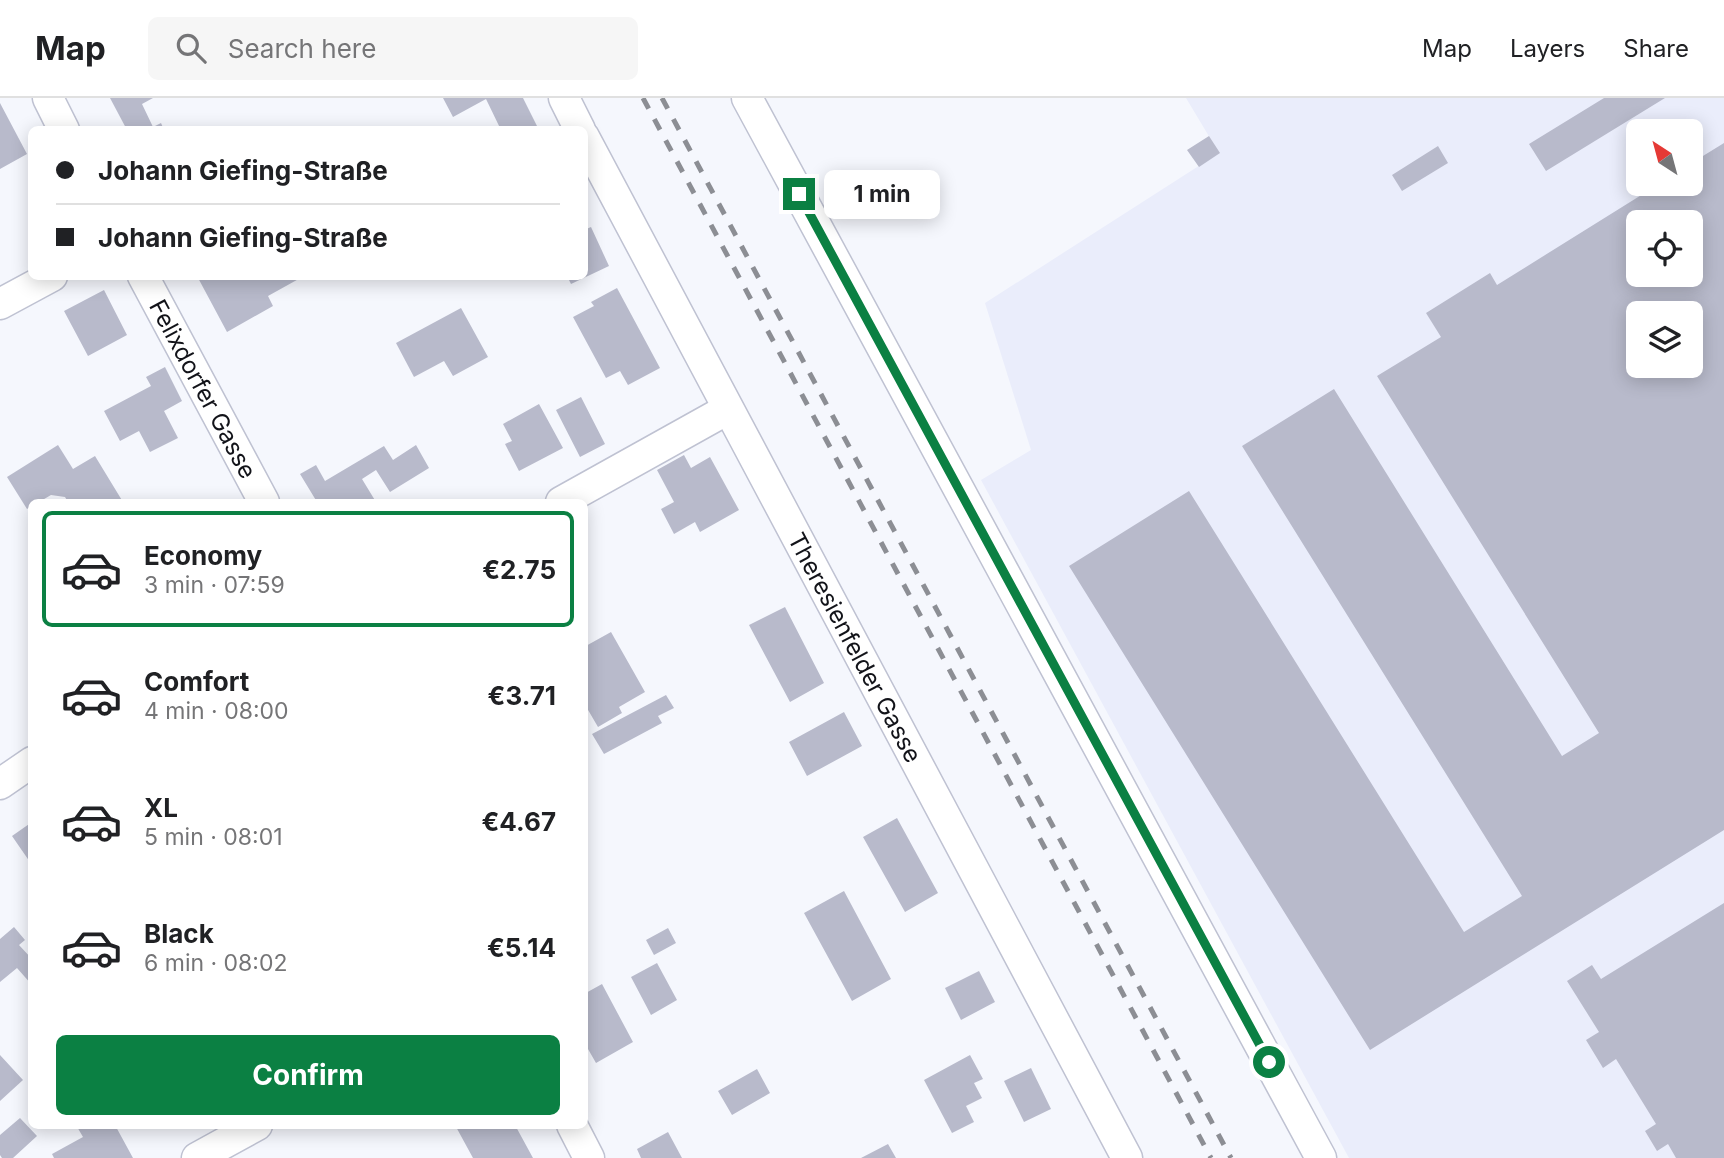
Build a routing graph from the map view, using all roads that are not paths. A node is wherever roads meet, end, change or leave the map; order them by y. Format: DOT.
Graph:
graph roads {
  1 [pos="48,98"];
  2 [pos="564,98"];
  3 [pos="747,98"];
  4 [pos="62,126"];
  5 [pos="578,126"];
  6 [pos="588,145"];
  7 [pos="45,280"];
  8 [pos="145,280"];
  9 [pos="0,304"];
  10 [pos="728,409"];
  11 [pos="262,499"];
  12 [pos="566,499"];
  13 [pos="28,765"];
  14 [pos="0,784"];
  15 [pos="250,1129"];
  16 [pos="574,1129"];
  17 [pos="197,1158"];
  18 [pos="589,1158"];
  19 [pos="1127,1158"];
  20 [pos="1321,1158"];
  1 -- 4 [label="street"];
  2 -- 5 [label="street"];
  3 -- 20 [label="street"];
  6 -- 10 [label="street, Theresienfelder Gasse"];
  7 -- 9 [label="street"];
  8 -- 11 [label="street, Felixdorfer Gasse"];
  10 -- 12 [label="street"];
  10 -- 19 [label="street, Theresienfelder Gasse"];
  13 -- 14 [label="street"];
  15 -- 17 [label="street"];
  16 -- 18 [label="street"];
}
